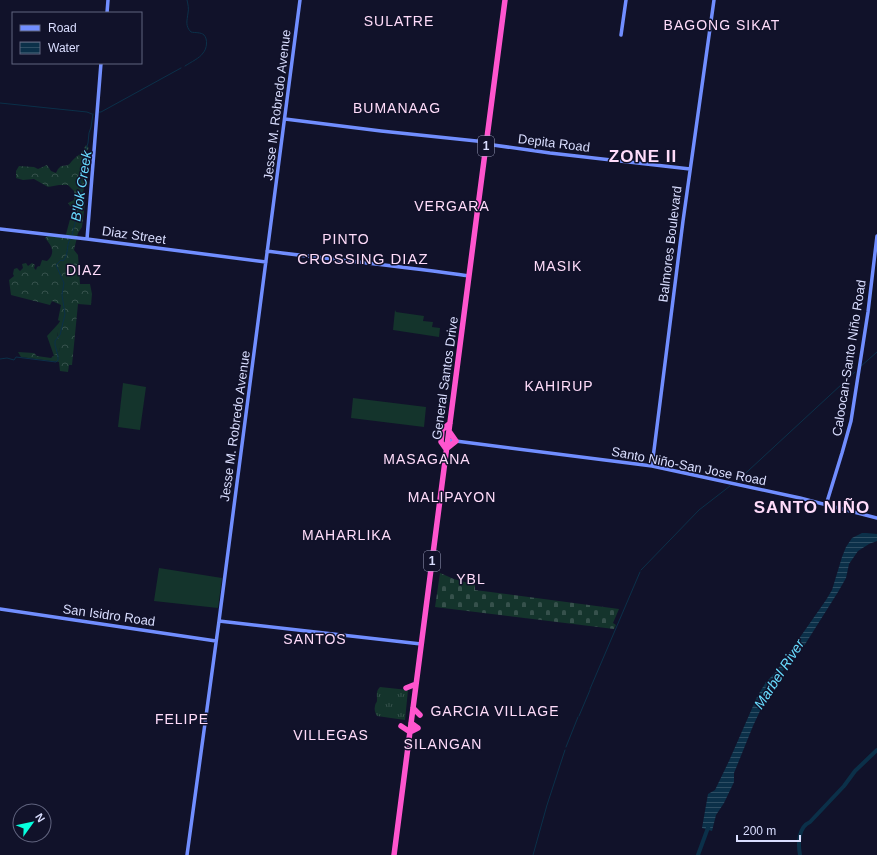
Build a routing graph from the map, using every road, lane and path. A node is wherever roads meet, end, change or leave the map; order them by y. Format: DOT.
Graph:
graph roads {
  1 [pos="108,0"];
  2 [pos="300,0"];
  3 [pos="505,0"];
  4 [pos="626,0"];
  5 [pos="714,0"];
  6 [pos="106,12"];
  7 [pos="621,35"];
  8 [pos="101,64"];
  9 [pos="285,119"];
  10 [pos="486,143"];
  11 [pos="690,169"];
  12 [pos="0,229"];
  13 [pos="877,236"];
  14 [pos="87,239"];
  15 [pos="267,251"];
  16 [pos="266,262"];
  17 [pos="469,276"];
  18 [pos="450,423"];
  19 [pos="449,431"];
  20 [pos="448,440"];
  21 [pos="456,441"];
  22 [pos="446,449"];
  23 [pos="652,466"];
  24 [pos="826,505"];
  25 [pos="877,518"];
  26 [pos="0,609"];
  27 [pos="219,621"];
  28 [pos="216,641"];
  29 [pos="421,644"];
  30 [pos="416,684"];
  31 [pos="406,688"];
  32 [pos="413,708"];
  33 [pos="420,715"];
  34 [pos="401,726"];
  35 [pos="410,732"];
  36 [pos="187,855"];
  37 [pos="394,855"];
  1 -- 6 [label="main road"];
  2 -- 9 [label="main road, Jesse M. Robredo Avenue"];
  3 -- 10 [label="highway, General Santos Drive / 1"];
  4 -- 7 [label="main road"];
  5 -- 11 [label="main road, Balmores Boulevard"];
  8 -- 14 [label="main road"];
  9 -- 10 [label="main road, Depita Road"];
  9 -- 15 [label="main road, Jesse M. Robredo Avenue"];
  10 -- 11 [label="main road, Depita Road"];
  10 -- 17 [label="highway, General Santos Drive / 1"];
  11 -- 23 [label="main road, Balmores Boulevard"];
  12 -- 14 [label="main road, Diaz Street"];
  13 -- 24 [label="main road, Caloocan-Santo Niño Road"];
  14 -- 16 [label="main road, Diaz Street"];
  15 -- 16 [label="main road, Jesse M. Robredo Avenue"];
  15 -- 17 [label="main road"];
  16 -- 27 [label="main road, Jesse M. Robredo Avenue"];
  17 -- 18 [label="highway, General Santos Drive / 1"];
  18 -- 19 [label="highway, General Santos Drive / 1"];
  18 -- 22 [label="highway"];
  19 -- 20 [label="highway, General Santos Drive / 1"];
  19 -- 21 [label="highway"];
  20 -- 21 [label="main road, Santo Niño-San Jose Road"];
  20 -- 22 [label="highway, General Santos Drive / 1"];
  21 -- 22 [label="highway"];
  21 -- 23 [label="main road, Santo Niño-San Jose Road"];
  22 -- 29 [label="highway, General Santos Drive / 1"];
  23 -- 24 [label="main road, Santo Niño-San Jose Road"];
  24 -- 25 [label="main road, Santo Niño-San Jose Road"];
  26 -- 28 [label="main road, San Isidro Road"];
  27 -- 28 [label="main road, Jesse M. Robredo Avenue"];
  27 -- 29 [label="main road"];
  28 -- 36 [label="main road, Jesse M. Robredo Avenue"];
  29 -- 30 [label="highway, General Santos Drive / 1"];
  30 -- 31 [label="highway"];
  30 -- 32 [label="highway, General Santos Drive / 1"];
  32 -- 33 [label="highway"];
  32 -- 35 [label="highway, General Santos Drive / 1"];
  34 -- 35 [label="highway"];
  35 -- 37 [label="highway, General Santos Drive / 1"];
}
